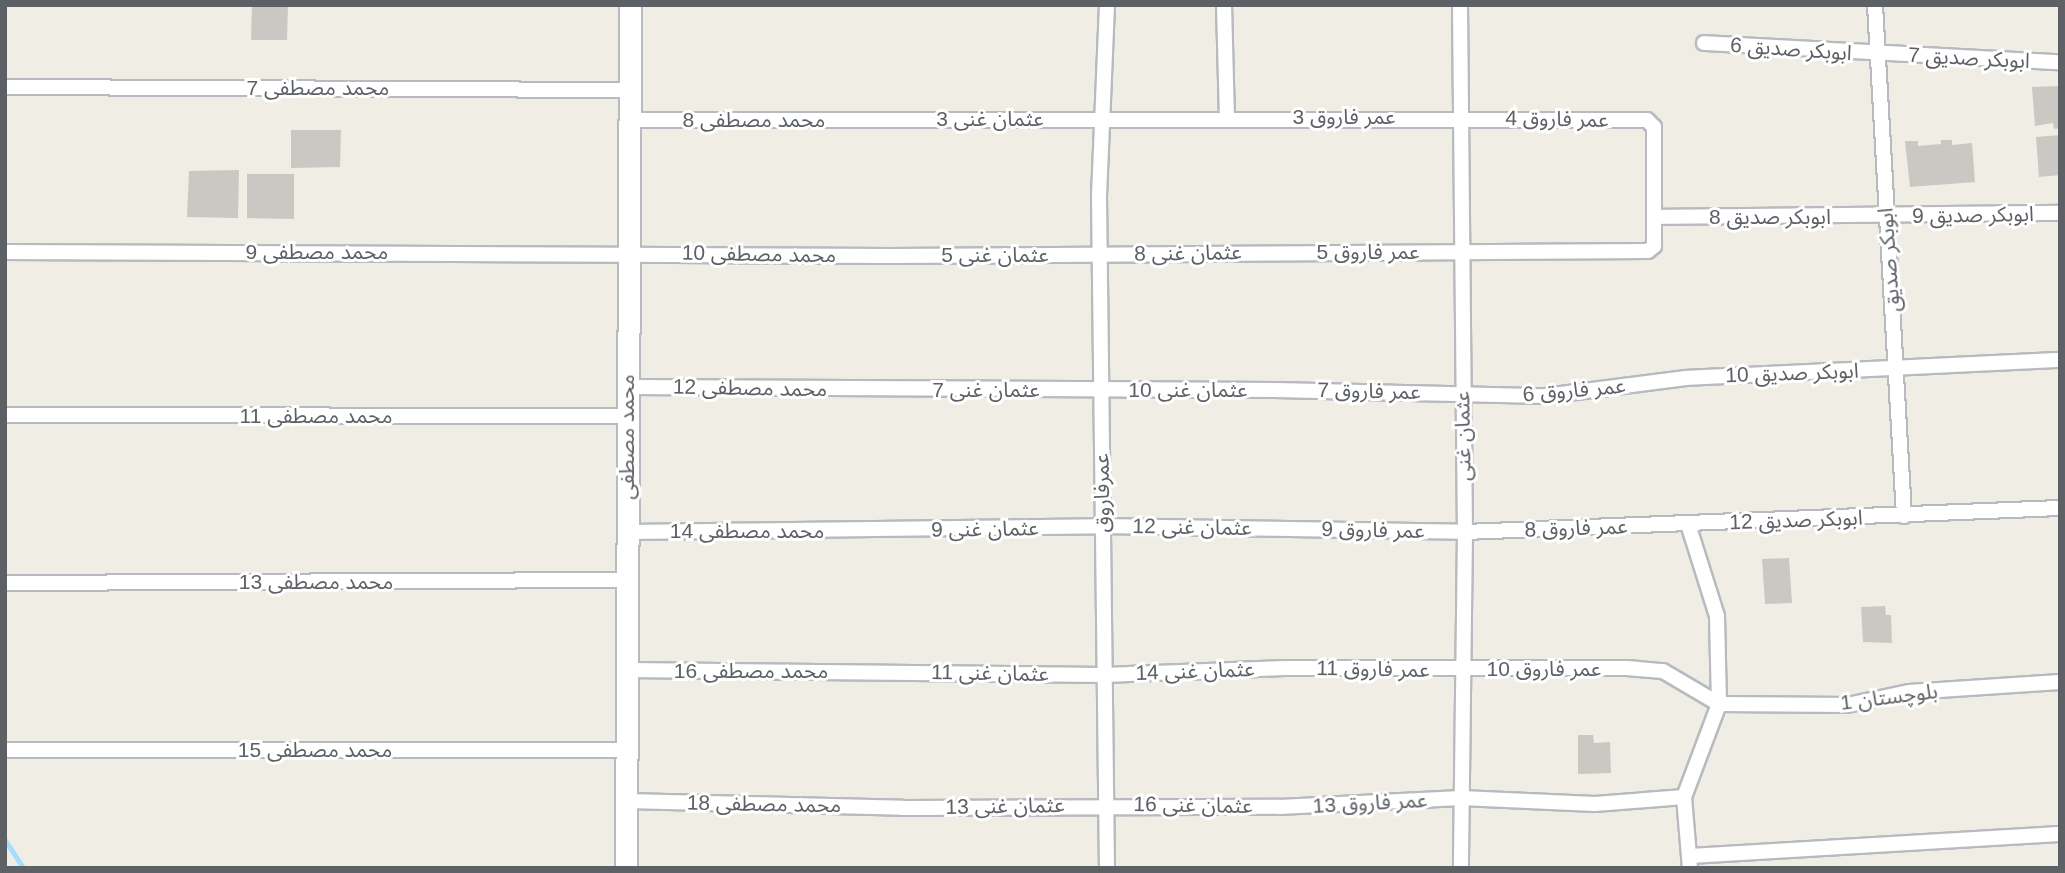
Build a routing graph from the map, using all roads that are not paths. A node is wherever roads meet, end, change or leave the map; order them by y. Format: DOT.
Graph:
graph roads {
  1 [pos="630,5"];
  2 [pos="1107,5"];
  3 [pos="1224,5"];
  4 [pos="1460,5"];
  5 [pos="1875,5"];
  6 [pos="1704,43"];
  7 [pos="1878,54"];
  8 [pos="2060,62"];
  9 [pos="6,87"];
  10 [pos="629,90"];
  11 [pos="1227,117"];
  12 [pos="1462,117"];
  13 [pos="1101,118"];
  14 [pos="629,120"];
  15 [pos="879,120"];
  16 [pos="2060,213"];
  17 [pos="1654,217"];
  18 [pos="1885,218"];
  19 [pos="5,251"];
  20 [pos="628,252"];
  21 [pos="1277,252"];
  22 [pos="1460,252"];
  23 [pos="1100,255"];
  24 [pos="890,256"];
  25 [pos="2060,360"];
  26 [pos="1898,369"];
  27 [pos="1686,378"];
  28 [pos="628,387"];
  29 [pos="872,390"];
  30 [pos="1275,390"];
  31 [pos="1100,391"];
  32 [pos="1462,393"];
  33 [pos="5,415"];
  34 [pos="627,416"];
  35 [pos="2060,508"];
  36 [pos="1904,516"];
  37 [pos="1688,524"];
  38 [pos="1103,526"];
  39 [pos="1280,528"];
  40 [pos="867,531"];
  41 [pos="627,532"];
  42 [pos="1465,532"];
  43 [pos="626,580"];
  44 [pos="5,583"];
  45 [pos="1285,668"];
  46 [pos="626,670"];
  47 [pos="1461,670"];
  48 [pos="876,671"];
  49 [pos="1105,675"];
  50 [pos="2060,682"];
  51 [pos="1719,704"];
  52 [pos="625,750"];
  53 [pos="5,751"];
  54 [pos="1684,797"];
  55 [pos="1461,799"];
  56 [pos="626,801"];
  57 [pos="1107,804"];
  58 [pos="1279,807"];
  59 [pos="903,808"];
  60 [pos="2060,834"];
  61 [pos="1689,862"];
  62 [pos="626,868"];
  63 [pos="1107,868"];
  64 [pos="1461,868"];
  1 -- 10 [label="street, محمد مصطفی"];
  2 -- 13 [label="street"];
  3 -- 11 [label="street"];
  4 -- 12 [label="street, عثمان غنی"];
  5 -- 7 [label="street, ابوبکر صدیق"];
  6 -- 7 [label="street, ابوبکر صدیق 6"];
  7 -- 8 [label="street, ابوبکر صدیق 7"];
  7 -- 18 [label="street, ابوبکر صدیق"];
  9 -- 10 [label="street, محمد مصطفی 7"];
  10 -- 14 [label="street, محمد مصطفی"];
  11 -- 12 [label="street, عمر فاروق 3"];
  11 -- 13 [label="street, عمر فاروق 3"];
  12 -- 17 [label="street, عمر فاروق 4"];
  12 -- 22 [label="street, عثمان غنی"];
  13 -- 15 [label="street, عثمان غنی 3"];
  13 -- 23 [label="street, عمرفاروق"];
  14 -- 15 [label="street, محمد مصطفی 8"];
  14 -- 20 [label="street, محمد مصطفی"];
  16 -- 18 [label="street, ابوبکر صدیق 9"];
  17 -- 18 [label="street, ابوبکر صدیق 8"];
  17 -- 22 [label="street, عمر فاروق 5"];
  18 -- 26 [label="street, ابوبکر صدیق"];
  19 -- 20 [label="street, محمد مصطفی 9"];
  20 -- 24 [label="street, محمد مصطفی 10"];
  20 -- 28 [label="street, محمد مصطفی"];
  21 -- 22 [label="street, عمر فاروق 5"];
  21 -- 23 [label="street, عثمان غنی 8"];
  22 -- 32 [label="street, عثمان غنی"];
  23 -- 24 [label="street, عثمان غنی 5"];
  23 -- 31 [label="street, عمرفاروق"];
  25 -- 26 [label="street, ابوبکر صدیق 10"];
  26 -- 27 [label="street, ابوبکر صدیق 10"];
  26 -- 36 [label="street, ابوبکر صدیق"];
  27 -- 32 [label="street, عمر فاروق 6"];
  28 -- 29 [label="street, محمد مصطفی 12"];
  28 -- 34 [label="street, محمد مصطفی"];
  29 -- 31 [label="street, عثمان غنی 7"];
  30 -- 31 [label="street, عثمان غنی 10"];
  30 -- 32 [label="street, عمر فاروق 7"];
  31 -- 38 [label="street, عمرفاروق"];
  32 -- 42 [label="street, عثمان غنی"];
  33 -- 34 [label="street, محمد مصطفی 11"];
  34 -- 41 [label="street, محمد مصطفی"];
  35 -- 36 [label="street, ابوبکر صدیق 12"];
  36 -- 37 [label="street, ابوبکر صدیق 12"];
  37 -- 42 [label="street, عمر فاروق 8"];
  37 -- 51 [label="street"];
  38 -- 39 [label="street, عثمان غنی 12"];
  38 -- 40 [label="street, عثمان غنی 9"];
  38 -- 49 [label="street, عمرفاروق"];
  39 -- 42 [label="street, عمر فاروق 9"];
  40 -- 41 [label="street, محمد مصطفی 14"];
  41 -- 43 [label="street, محمد مصطفی"];
  42 -- 47 [label="street, عثمان غنی"];
  43 -- 44 [label="street, محمد مصطفی 13"];
  43 -- 46 [label="street, محمد مصطفی"];
  45 -- 47 [label="street, عمر فاروق 11"];
  45 -- 49 [label="street, عثمان غنی 14"];
  46 -- 48 [label="street, محمد مصطفی 16"];
  46 -- 52 [label="street, محمد مصطفی"];
  47 -- 51 [label="street, عمر فاروق 10"];
  47 -- 55 [label="street, عثمان غنی"];
  48 -- 49 [label="street, عثمان غنی 11"];
  49 -- 57 [label="street, عمرفاروق"];
  50 -- 51 [label="street, بلوچستان 1"];
  51 -- 54 [label="street"];
  52 -- 53 [label="street, محمد مصطفی 15"];
  52 -- 56 [label="street, محمد مصطفی"];
  54 -- 55 [label="street, عمر فاروق 13"];
  54 -- 61 [label="street"];
  55 -- 58 [label="street, عمر فاروق 13"];
  55 -- 64 [label="street, عثمان غنی"];
  56 -- 59 [label="street, محمد مصطفی 18"];
  56 -- 62 [label="street, محمد مصطفی"];
  57 -- 58 [label="street, عثمان غنی 16"];
  57 -- 59 [label="street, عثمان غنی 13"];
  57 -- 63 [label="street, عمرفاروق"];
  60 -- 61 [label="street"];
}
